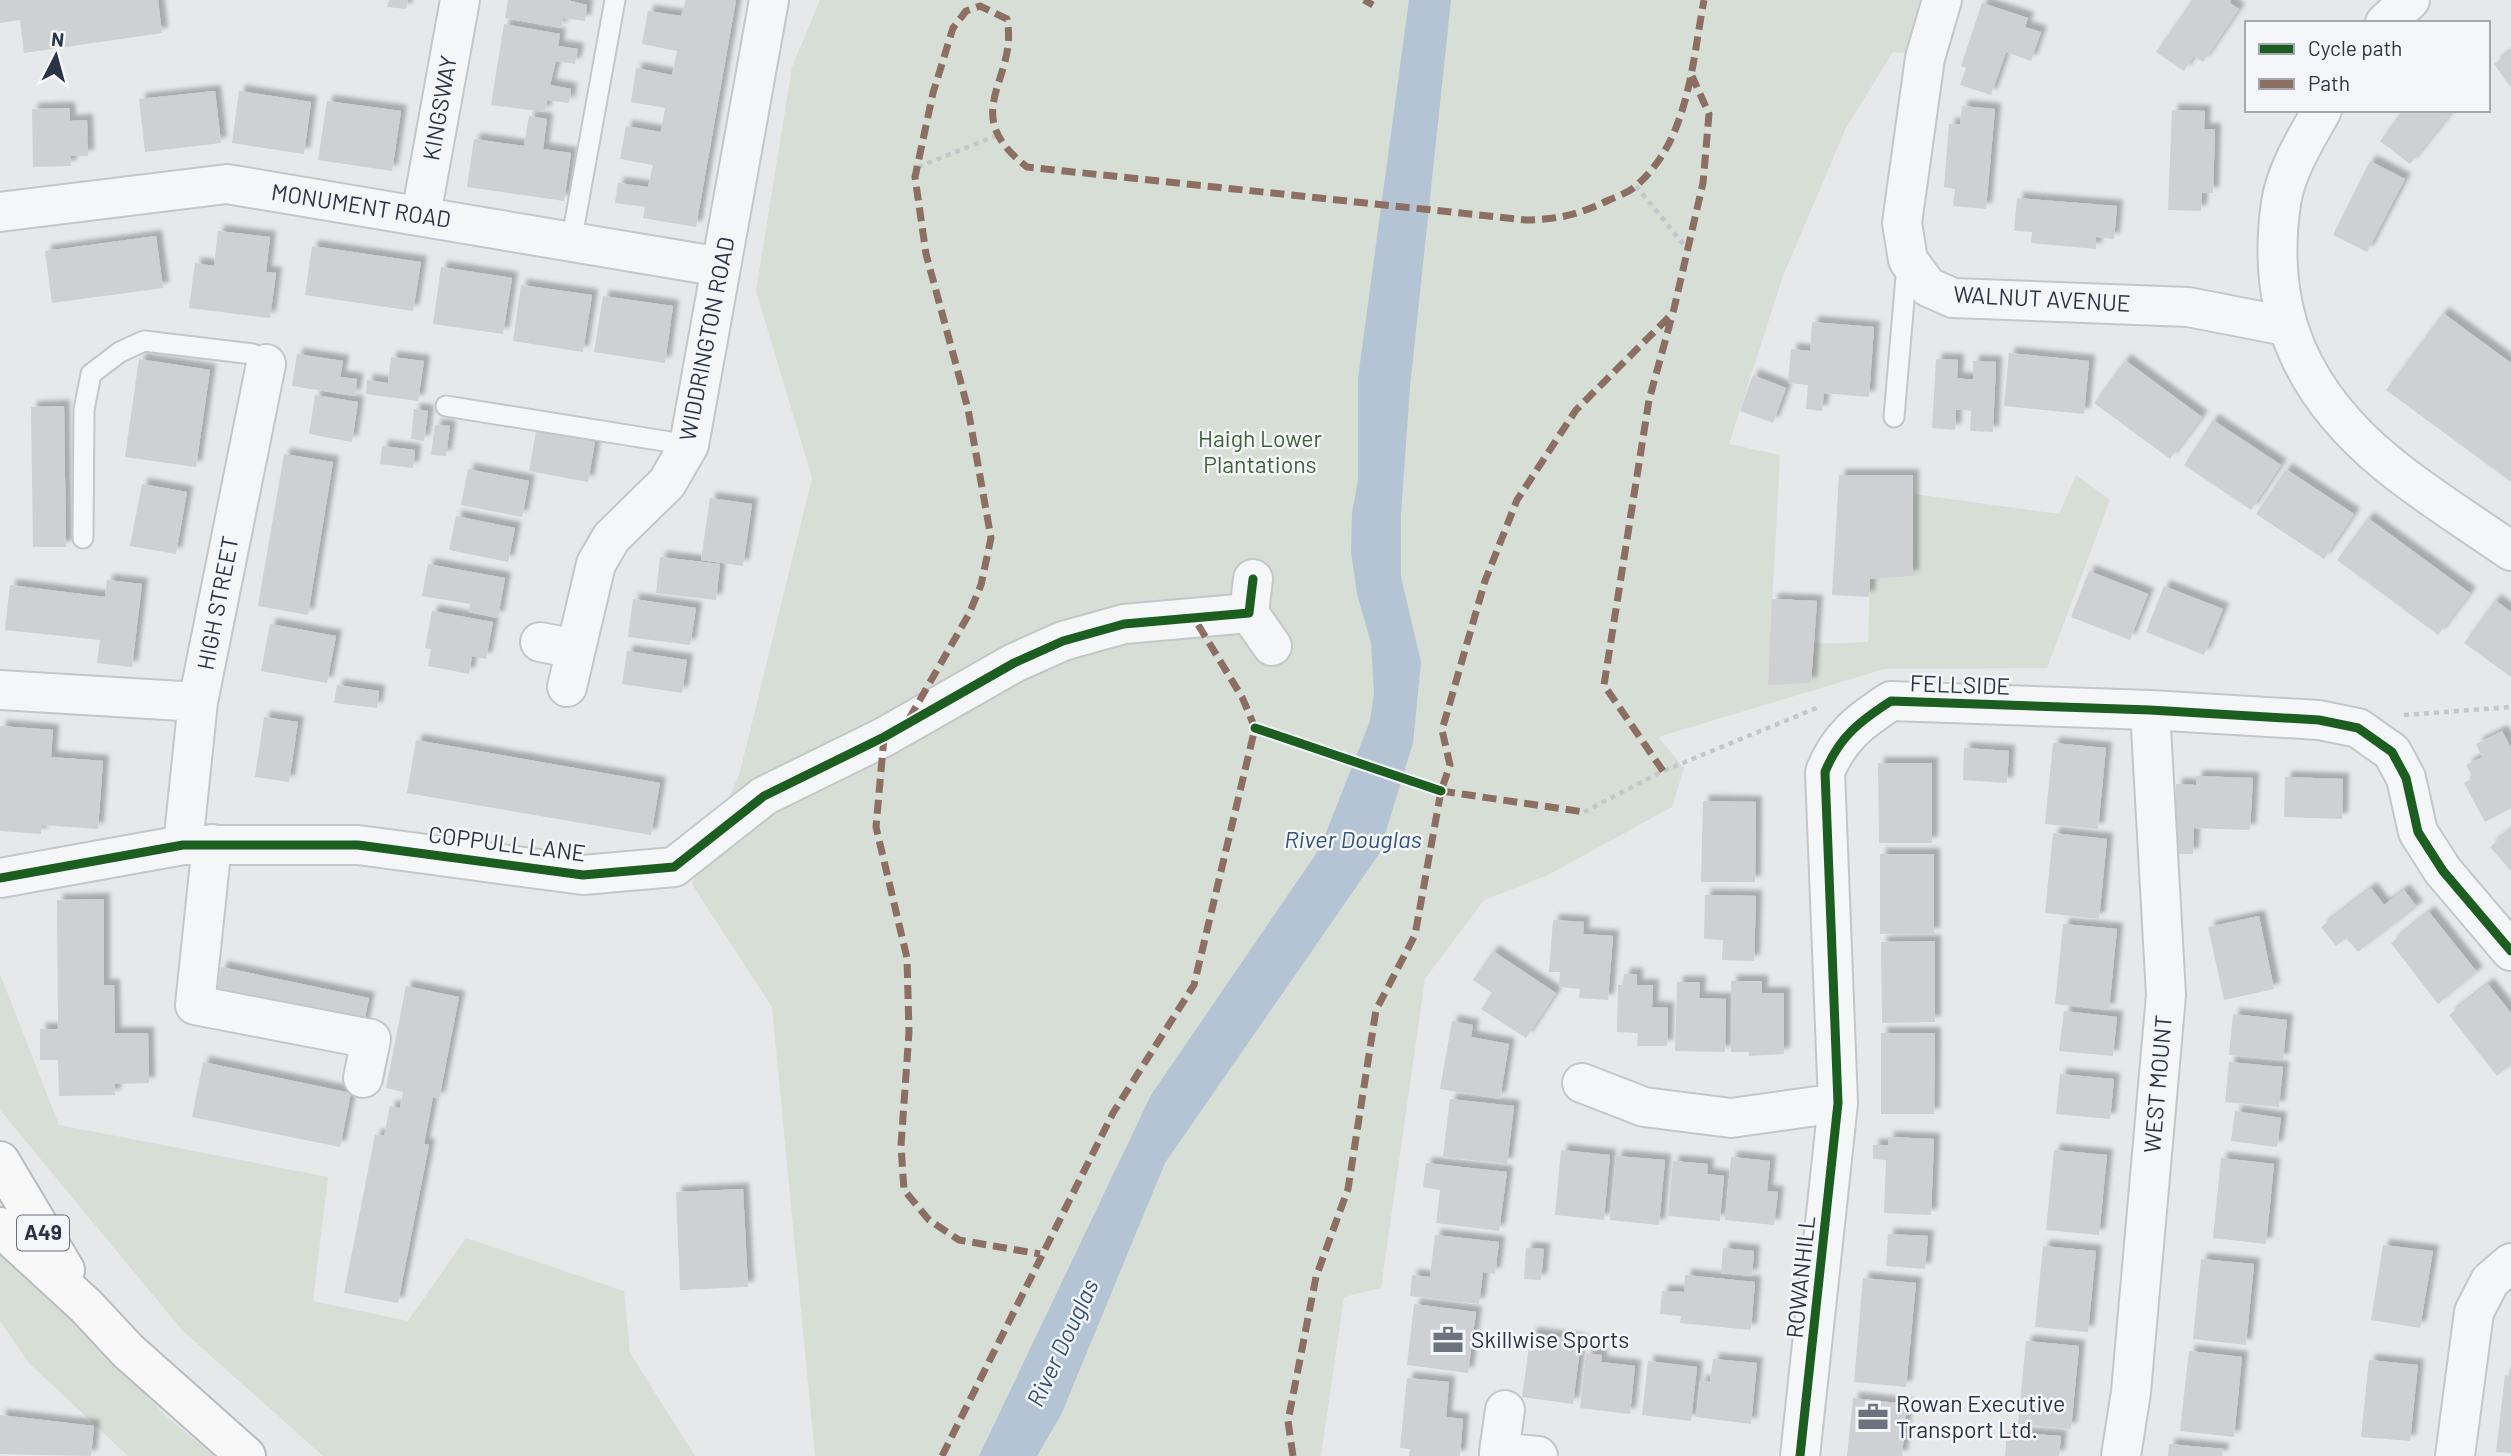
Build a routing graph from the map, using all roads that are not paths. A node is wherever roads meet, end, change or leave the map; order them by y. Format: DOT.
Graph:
graph roads {
  1 [pos="460,0"];
  2 [pos="615,0"];
  3 [pos="768,0"];
  4 [pos="1942,0"];
  5 [pos="2410,0"];
  6 [pos="2387,21"];
  7 [pos="2321,112"];
  8 [pos="0,212"];
  9 [pos="421,215"];
  10 [pos="571,243"];
  11 [pos="1908,260"];
  12 [pos="721,267"];
  13 [pos="2286,326"];
  14 [pos="266,364"];
  15 [pos="446,406"];
  16 [pos="1894,417"];
  17 [pos="689,445"];
  18 [pos="83,538"];
  19 [pos="2511,551"];
  20 [pos="1272,646"];
  21 [pos="567,687"];
  22 [pos="0,690"];
  23 [pos="198,702"];
  24 [pos="2150,710"];
  25 [pos="197,845"];
  26 [pos="0,878"];
  27 [pos="2511,951"];
  28 [pos="363,1078"];
  29 [pos="1582,1083"];
  30 [pos="1838,1103"];
  31 [pos="0,1161"];
  32 [pos="0,1227"];
  33 [pos="2511,1262"];
  34 [pos="86,1306"];
  35 [pos="1505,1410"];
  36 [pos="1499,1454"];
  37 [pos="246,1456"];
  38 [pos="1538,1456"];
  39 [pos="1800,1456"];
  40 [pos="2121,1456"];
  41 [pos="2455,1456"];
  1 -- 9 [label="street, KINGSWAY"];
  2 -- 10 [label="lane"];
  3 -- 12 [label="street, WIDDRINGTON ROAD"];
  4 -- 11 [label="street, WALNUT AVENUE"];
  5 -- 6 [label="street"];
  7 -- 13 [label="street"];
  8 -- 9 [label="street, MONUMENT ROAD"];
  9 -- 10 [label="street, MONUMENT ROAD"];
  10 -- 12 [label="street, MONUMENT ROAD"];
  11 -- 13 [label="street, WALNUT AVENUE"];
  11 -- 16 [label="lane"];
  12 -- 17 [label="street, WIDDRINGTON ROAD"];
  13 -- 19 [label="street"];
  14 -- 18 [label="lane"];
  14 -- 23 [label="street, HIGH STREET"];
  15 -- 17 [label="lane"];
  17 -- 21 [label="street, WIDDRINGTON ROAD"];
  20 -- 25 [label="street, COPPULL LANE"];
  22 -- 23 [label="street"];
  23 -- 25 [label="street, HIGH STREET"];
  24 -- 27 [label="street, FELLSIDE"];
  24 -- 30 [label="street, FELLSIDE"];
  24 -- 40 [label="street, WEST MOUNT"];
  25 -- 26 [label="street, COPPULL LANE"];
  25 -- 28 [label="street, HIGH STREET"];
  29 -- 30 [label="street"];
  30 -- 39 [label="street, ROWANHILL"];
  31 -- 34 [label="highway, A49"];
  32 -- 34 [label="highway, A49"];
  33 -- 41 [label="street"];
  34 -- 37 [label="highway, A49"];
  35 -- 36 [label="street"];
  36 -- 38 [label="street"];
}
